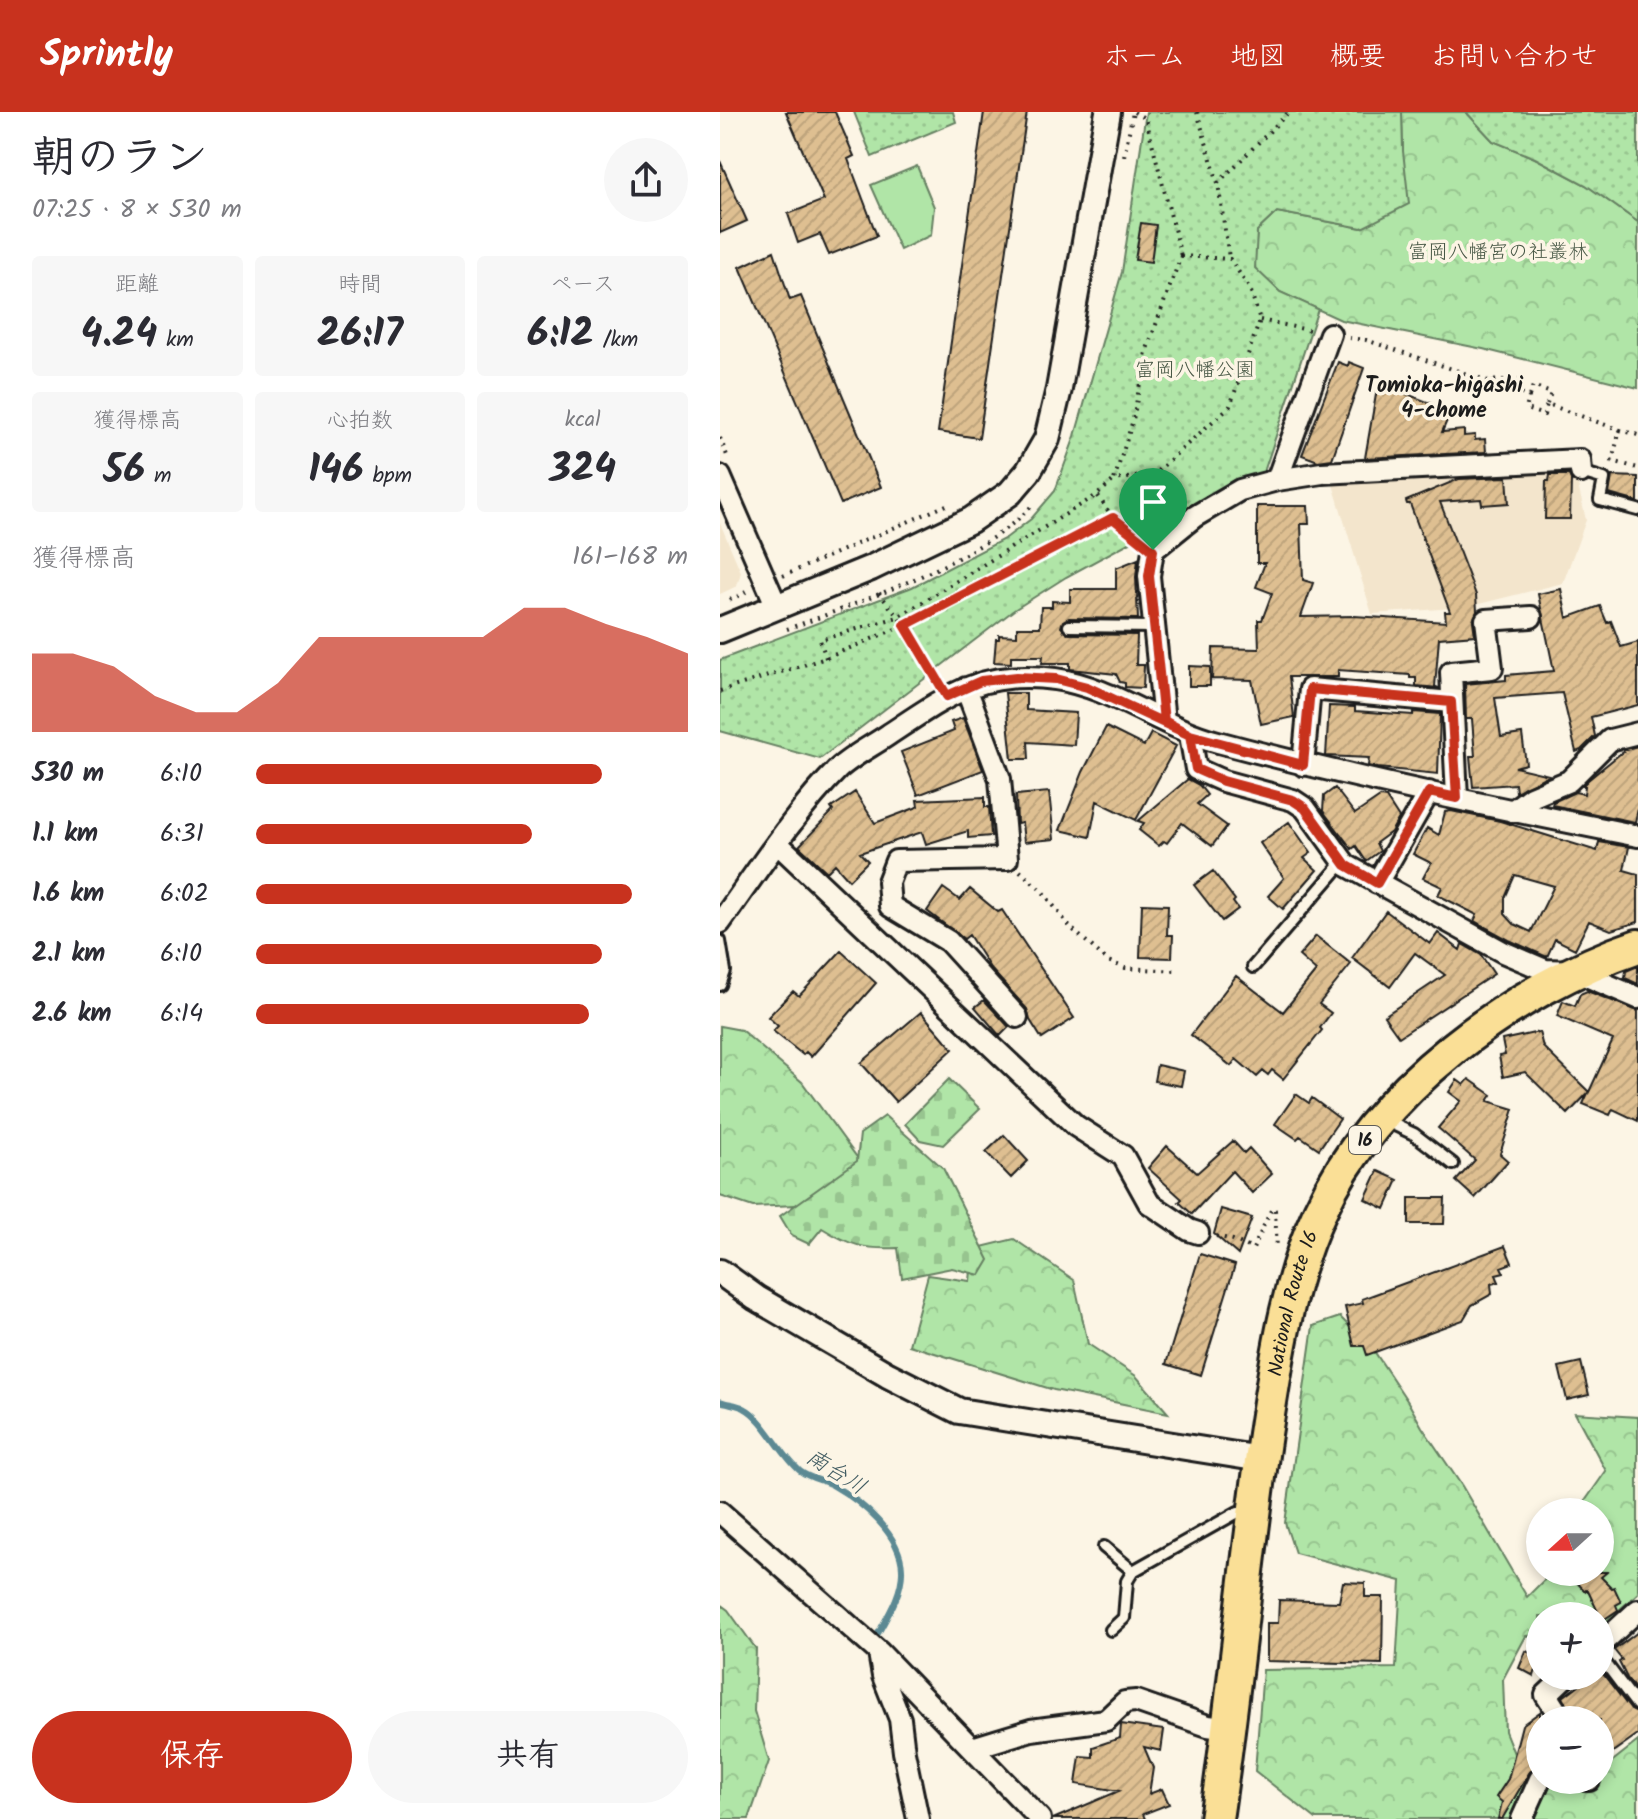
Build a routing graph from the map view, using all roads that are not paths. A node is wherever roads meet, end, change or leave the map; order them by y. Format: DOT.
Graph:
graph roads {
  1 [pos="1108,112"];
  2 [pos="1330,334"];
  3 [pos="1581,472"];
  4 [pos="720,476"];
  5 [pos="1277,480"];
  6 [pos="1638,510"];
  7 [pos="777,607"];
  8 [pos="1531,617"];
  9 [pos="1069,626"];
  10 [pos="1154,627"];
  11 [pos="720,630"];
  12 [pos="957,692"];
  13 [pos="1451,702"];
  14 [pos="1164,721"];
  15 [pos="1638,733"];
  16 [pos="1190,735"];
  17 [pos="1303,765"];
  18 [pos="1429,792"];
  19 [pos="1457,798"];
  20 [pos="1512,811"];
  21 [pos="1638,836"];
  22 [pos="777,843"];
  23 [pos="1344,861"];
  24 [pos="1377,883"];
  25 [pos="720,923"];
  26 [pos="720,941"];
  27 [pos="1638,946"];
  28 [pos="1253,967"];
  29 [pos="1575,971"];
  30 [pos="720,985"];
  31 [pos="1638,998"];
  32 [pos="1017,1017"];
  33 [pos="1380,1119"];
  34 [pos="1453,1164"];
  35 [pos="1198,1233"];
  36 [pos="720,1272"];
  37 [pos="1261,1459"];
  38 [pos="720,1512"];
  39 [pos="1255,1514"];
  40 [pos="1104,1547"];
  41 [pos="1133,1571"];
  42 [pos="1638,1610"];
  43 [pos="1111,1630"];
  44 [pos="1614,1632"];
  45 [pos="879,1652"];
  46 [pos="1614,1675"];
  47 [pos="1551,1690"];
  48 [pos="1637,1705"];
  49 [pos="1553,1706"];
  50 [pos="1229,1729"];
  51 [pos="972,1748"];
  52 [pos="1533,1794"];
  53 [pos="918,1819"];
  54 [pos="1040,1819"];
  55 [pos="1216,1819"];
  56 [pos="1522,1819"];
  1 -- 7 [label="street"];
  2 -- 5 [label="street"];
  3 -- 5 [label="street"];
  3 -- 6 [label="lane"];
  4 -- 7 [label="street"];
  5 -- 10 [label="street"];
  7 -- 11 [label="street"];
  8 -- 13 [label="street"];
  9 -- 10 [label="lane"];
  10 -- 14 [label="street"];
  12 -- 14 [label="street"];
  12 -- 22 [label="street"];
  12 -- 32 [label="street"];
  13 -- 17 [label="street"];
  13 -- 19 [label="street"];
  14 -- 16 [label="street"];
  15 -- 20 [label="street"];
  16 -- 17 [label="street"];
  16 -- 23 [label="street"];
  17 -- 18 [label="street"];
  18 -- 19 [label="street"];
  18 -- 24 [label="street"];
  19 -- 20 [label="street"];
  20 -- 21 [label="street"];
  22 -- 25 [label="street"];
  22 -- 35 [label="street"];
  23 -- 24 [label="street"];
  23 -- 28 [label="lane"];
  24 -- 29 [label="street"];
  26 -- 30 [label="lane"];
  27 -- 29 [label="highway, National Route 16 / 16"];
  29 -- 31 [label="street"];
  29 -- 33 [label="highway, National Route 16 / 16"];
  33 -- 34 [label="lane"];
  33 -- 37 [label="highway, National Route 16 / 16"];
  36 -- 37 [label="street"];
  37 -- 39 [label="highway, National Route 16 / 16"];
  38 -- 45 [label="street"];
  39 -- 41 [label="lane"];
  39 -- 50 [label="highway, National Route 16 / 16"];
  40 -- 41 [label="lane"];
  41 -- 43 [label="lane"];
  42 -- 44 [label="street"];
  45 -- 51 [label="street"];
  45 -- 53 [label="street"];
  46 -- 48 [label="lane"];
  47 -- 49 [label="street"];
  50 -- 51 [label="street"];
  50 -- 55 [label="highway, National Route 16 / 16"];
  51 -- 54 [label="street"];
  52 -- 56 [label="street"];
}
